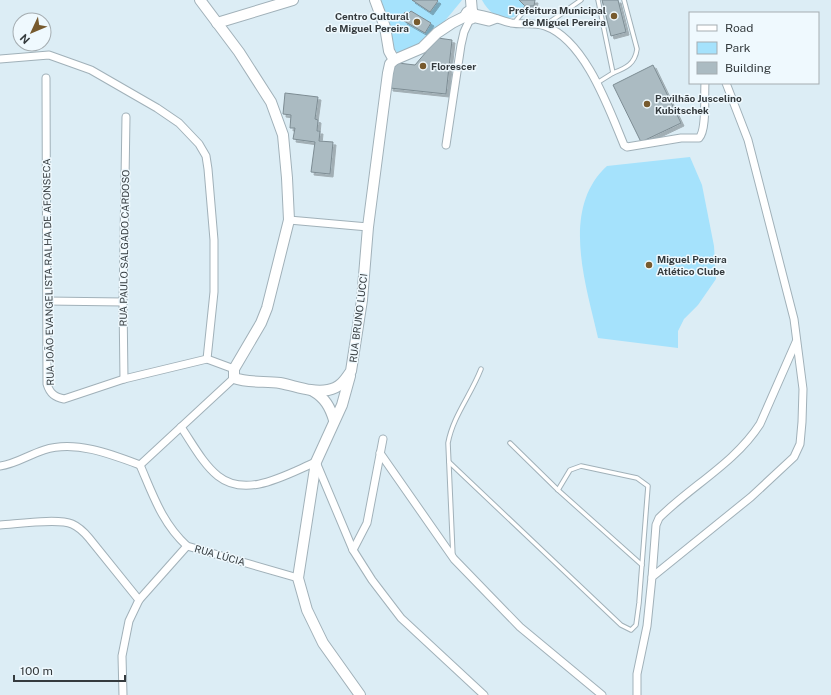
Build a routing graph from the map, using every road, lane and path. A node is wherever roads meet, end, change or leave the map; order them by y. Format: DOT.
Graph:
graph roads {
  1 [pos="200,0"];
  2 [pos="293,0"];
  3 [pos="375,0"];
  4 [pos="467,0"];
  5 [pos="471,0"];
  6 [pos="581,0"];
  7 [pos="598,0"];
  8 [pos="624,0"];
  9 [pos="528,7"];
  10 [pos="470,15"];
  11 [pos="217,23"];
  12 [pos="513,24"];
  13 [pos="544,26"];
  14 [pos="0,59"];
  15 [pos="394,60"];
  16 [pos="613,74"];
  17 [pos="46,78"];
  18 [pos="598,83"];
  19 [pos="705,84"];
  20 [pos="726,84"];
  21 [pos="126,117"];
  22 [pos="446,145"];
  23 [pos="289,220"];
  24 [pos="368,227"];
  25 [pos="47,301"];
  26 [pos="123,302"];
  27 [pos="796,342"];
  28 [pos="207,358"];
  29 [pos="482,370"];
  30 [pos="351,371"];
  31 [pos="234,373"];
  32 [pos="124,379"];
  33 [pos="313,391"];
  34 [pos="334,420"];
  35 [pos="181,427"];
  36 [pos="383,439"];
  37 [pos="510,443"];
  38 [pos="380,453"];
  39 [pos="316,462"];
  40 [pos="449,462"];
  41 [pos="0,466"];
  42 [pos="140,466"];
  43 [pos="558,490"];
  44 [pos="0,525"];
  45 [pos="187,546"];
  46 [pos="353,550"];
  47 [pos="454,559"];
  48 [pos="642,565"];
  49 [pos="652,577"];
  50 [pos="298,578"];
  51 [pos="139,600"];
  52 [pos="123,695"];
  53 [pos="360,695"];
  54 [pos="484,695"];
  55 [pos="602,695"];
  56 [pos="637,695"];
  1 -- 11 [label="street"];
  2 -- 11 [label="street"];
  3 -- 15 [label="street"];
  4 -- 10 [label="street"];
  5 -- 10 [label="street"];
  6 -- 13 [label="lane"];
  7 -- 16 [label="lane"];
  8 -- 16 [label="lane"];
  9 -- 12 [label="lane"];
  10 -- 12 [label="street"];
  10 -- 15 [label="street"];
  10 -- 22 [label="street"];
  11 -- 23 [label="street"];
  12 -- 13 [label="street"];
  13 -- 18 [label="street"];
  14 -- 28 [label="street"];
  15 -- 24 [label="street, RUA BRUNO LUCCI"];
  16 -- 18 [label="lane"];
  17 -- 25 [label="street, RUA JOÃO EVANGELISTA RALHA DE AFONSECA"];
  18 -- 19 [label="street"];
  20 -- 27 [label="street"];
  21 -- 26 [label="street, RUA PAULO SALGADO CARDOSO"];
  23 -- 24 [label="street"];
  23 -- 31 [label="street"];
  24 -- 30 [label="street, RUA BRUNO LUCCI"];
  25 -- 26 [label="street"];
  25 -- 32 [label="street, RUA JOÃO EVANGELISTA RALHA DE AFONSECA"];
  26 -- 32 [label="street, RUA PAULO SALGADO CARDOSO"];
  27 -- 49 [label="street"];
  27 -- 49 [label="street"];
  28 -- 31 [label="street"];
  28 -- 32 [label="street, RUA JOÃO EVANGELISTA RALHA DE AFONSECA"];
  29 -- 40 [label="lane"];
  30 -- 33 [label="street, RUA BRUNO LUCCI"];
  30 -- 34 [label="street"];
  31 -- 33 [label="street, RUA BRUNO LUCCI"];
  31 -- 35 [label="street"];
  33 -- 34 [label="street"];
  34 -- 39 [label="street"];
  35 -- 39 [label="street"];
  35 -- 42 [label="street"];
  36 -- 38 [label="street"];
  37 -- 43 [label="lane"];
  38 -- 46 [label="street"];
  38 -- 47 [label="street"];
  39 -- 46 [label="street"];
  39 -- 50 [label="street"];
  40 -- 47 [label="lane"];
  40 -- 48 [label="lane"];
  41 -- 42 [label="street"];
  42 -- 45 [label="street, RUA LÚCIA"];
  43 -- 48 [label="lane"];
  43 -- 48 [label="lane"];
  44 -- 51 [label="street"];
  45 -- 50 [label="street, RUA LÚCIA"];
  45 -- 51 [label="street"];
  46 -- 54 [label="street"];
  47 -- 55 [label="street"];
  49 -- 56 [label="street"];
  50 -- 53 [label="street"];
  51 -- 52 [label="street"];
}
